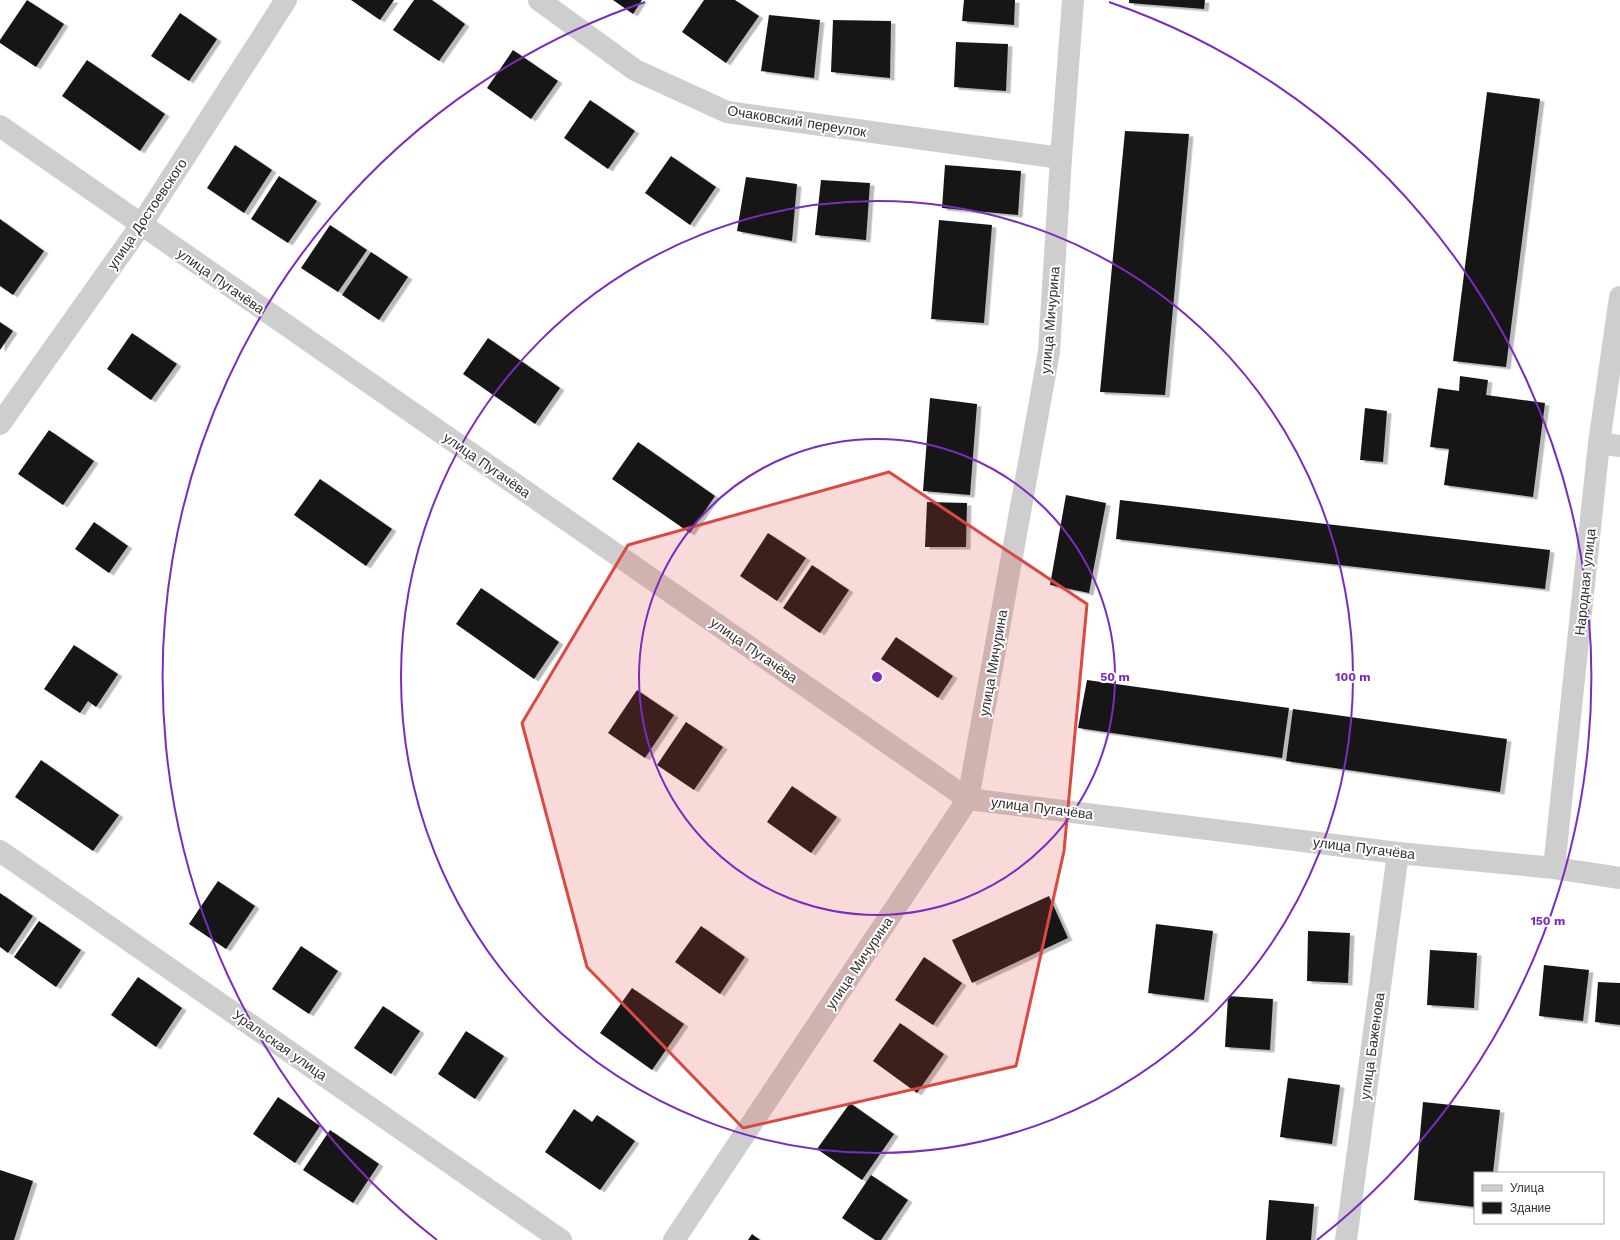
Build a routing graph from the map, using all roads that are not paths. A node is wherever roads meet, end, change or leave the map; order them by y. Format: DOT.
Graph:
graph roads {
  1 [pos="286,0"];
  2 [pos="539,0"];
  3 [pos="1073,0"];
  4 [pos="0,126"];
  5 [pos="1061,158"];
  6 [pos="141,225"];
  7 [pos="1620,297"];
  8 [pos="0,424"];
  9 [pos="1610,445"];
  10 [pos="968,799"];
  11 [pos="0,850"];
  12 [pos="1398,853"];
  13 [pos="1554,868"];
  14 [pos="1620,878"];
  15 [pos="560,1240"];
  16 [pos="674,1240"];
  17 [pos="1346,1240"];
  1 -- 6 [label="street, улица Достоевского"];
  2 -- 5 [label="street, Очаковский переулок"];
  3 -- 5 [label="street, улица Мичурина"];
  4 -- 6 [label="street, улица Пугачёва"];
  5 -- 10 [label="street, улица Мичурина"];
  6 -- 8 [label="street, улица Достоевского"];
  6 -- 10 [label="street, улица Пугачёва"];
  7 -- 9 [label="street, Народная улица"];
  9 -- 13 [label="street, Народная улица"];
  10 -- 12 [label="street, улица Пугачёва"];
  10 -- 16 [label="street, улица Мичурина"];
  11 -- 15 [label="street, Уральская улица"];
  12 -- 13 [label="street, улица Пугачёва"];
  12 -- 17 [label="street, улица Баженова"];
  13 -- 14 [label="street, улица Пугачёва"];
}
